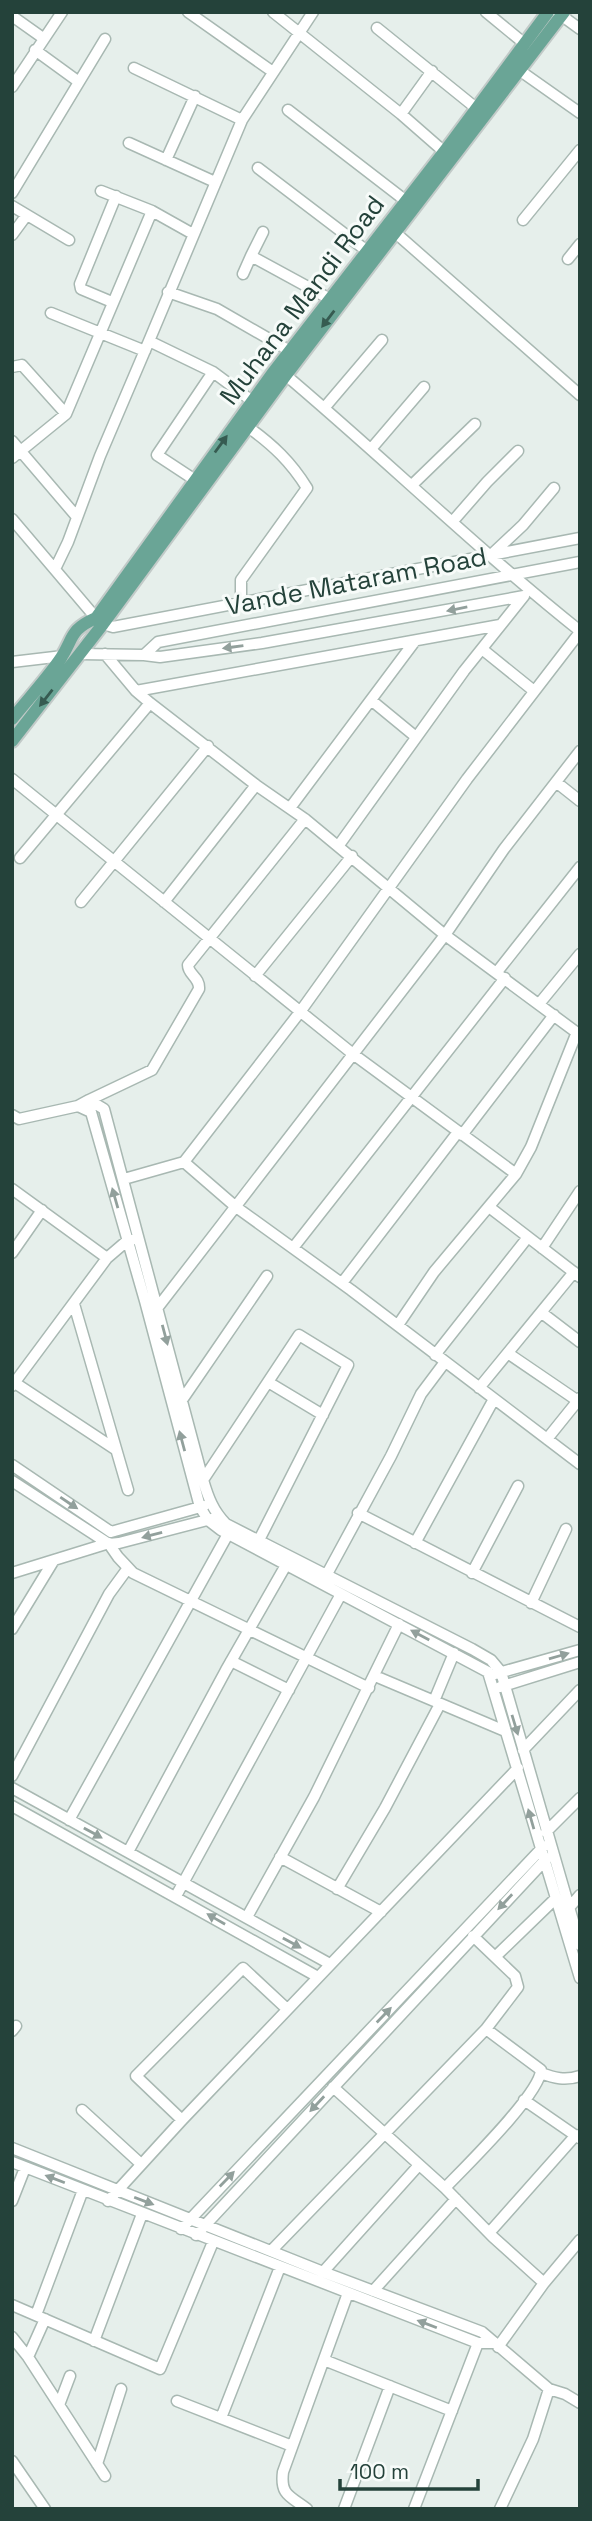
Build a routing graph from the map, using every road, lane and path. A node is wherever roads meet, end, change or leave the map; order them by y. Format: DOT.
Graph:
graph roads {
  1 [pos="62,12"];
  2 [pos="188,12"];
  3 [pos="273,12"];
  4 [pos="313,12"];
  5 [pos="486,12"];
  6 [pos="558,13"];
  7 [pos="12,16"];
  8 [pos="377,28"];
  9 [pos="580,29"];
  10 [pos="300,32"];
  11 [pos="43,38"];
  12 [pos="105,39"];
  13 [pos="525,44"];
  14 [pos="35,50"];
  15 [pos="134,68"];
  16 [pos="519,70"];
  17 [pos="273,72"];
  18 [pos="432,72"];
  19 [pos="79,82"];
  20 [pos="12,87"];
  21 [pos="195,96"];
  22 [pos="477,108"];
  23 [pos="288,110"];
  24 [pos="580,113"];
  25 [pos="401,114"];
  26 [pos="243,120"];
  27 [pos="129,143"];
  28 [pos="580,150"];
  29 [pos="448,155"];
  30 [pos="166,160"];
  31 [pos="258,168"];
  32 [pos="215,182"];
  33 [pos="101,191"];
  34 [pos="12,194"];
  35 [pos="116,196"];
  36 [pos="406,201"];
  37 [pos="12,206"];
  38 [pos="152,211"];
  39 [pos="26,216"];
  40 [pos="523,220"];
  41 [pos="391,228"];
  42 [pos="262,232"];
  43 [pos="193,234"];
  44 [pos="12,235"];
  45 [pos="69,240"];
  46 [pos="580,244"];
  47 [pos="367,251"];
  48 [pos="251,256"];
  49 [pos="568,258"];
  50 [pos="243,274"];
  51 [pos="168,292"];
  52 [pos="330,299"];
  53 [pos="112,302"];
  54 [pos="51,313"];
  55 [pos="101,333"];
  56 [pos="382,340"];
  57 [pos="147,346"];
  58 [pos="290,351"];
  59 [pos="12,367"];
  60 [pos="281,371"];
  61 [pos="213,372"];
  62 [pos="424,387"];
  63 [pos="580,395"];
  64 [pos="252,401"];
  65 [pos="325,408"];
  66 [pos="66,414"];
  67 [pos="475,424"];
  68 [pos="248,427"];
  69 [pos="12,441"];
  70 [pos="371,449"];
  71 [pos="21,451"];
  72 [pos="518,451"];
  73 [pos="12,458"];
  74 [pos="195,480"];
  75 [pos="412,485"];
  76 [pos="554,488"];
  77 [pos="77,517"];
  78 [pos="12,519"];
  79 [pos="453,521"];
  80 [pos="580,538"];
  81 [pos="489,556"];
  82 [pos="580,562"];
  83 [pos="55,569"];
  84 [pos="510,575"];
  85 [pos="526,593"];
  86 [pos="241,603"];
  87 [pos="99,621"];
  88 [pos="500,625"];
  89 [pos="580,632"];
  90 [pos="415,641"];
  91 [pos="482,649"];
  92 [pos="80,654"];
  93 [pos="105,654"];
  94 [pos="145,655"];
  95 [pos="63,656"];
  96 [pos="12,662"];
  97 [pos="136,691"];
  98 [pos="534,691"];
  99 [pos="371,700"];
  100 [pos="150,703"];
  101 [pos="12,719"];
  102 [pos="416,737"];
  103 [pos="12,741"];
  104 [pos="208,747"];
  105 [pos="580,751"];
  106 [pos="12,779"];
  107 [pos="556,782"];
  108 [pos="256,785"];
  109 [pos="580,801"];
  110 [pos="290,808"];
  111 [pos="55,815"];
  112 [pos="305,819"];
  113 [pos="339,845"];
  114 [pos="352,856"];
  115 [pos="20,858"];
  116 [pos="113,861"];
  117 [pos="580,867"];
  118 [pos="390,889"];
  119 [pos="81,902"];
  120 [pos="164,902"];
  121 [pos="445,935"];
  122 [pos="208,937"];
  123 [pos="580,954"];
  124 [pos="255,975"];
  125 [pos="501,975"];
  126 [pos="539,1004"];
  127 [pos="300,1012"];
  128 [pos="554,1015"];
  129 [pos="578,1034"];
  130 [pos="353,1054"];
  131 [pos="410,1095"];
  132 [pos="89,1100"];
  133 [pos="78,1106"];
  134 [pos="12,1115"];
  135 [pos="460,1133"];
  136 [pos="184,1162"];
  137 [pos="516,1174"];
  138 [pos="124,1179"];
  139 [pos="12,1189"];
  140 [pos="580,1191"];
  141 [pos="236,1208"];
  142 [pos="489,1208"];
  143 [pos="42,1210"];
  144 [pos="528,1237"];
  145 [pos="140,1239"];
  146 [pos="128,1240"];
  147 [pos="293,1248"];
  148 [pos="542,1248"];
  149 [pos="12,1253"];
  150 [pos="107,1258"];
  151 [pos="577,1275"];
  152 [pos="267,1276"];
  153 [pos="342,1283"];
  154 [pos="74,1304"];
  155 [pos="158,1308"];
  156 [pos="542,1312"];
  157 [pos="149,1317"];
  158 [pos="398,1325"];
  159 [pos="580,1342"];
  160 [pos="435,1354"];
  161 [pos="509,1354"];
  162 [pos="445,1362"];
  163 [pos="268,1382"];
  164 [pos="14,1385"];
  165 [pos="479,1388"];
  166 [pos="495,1399"];
  167 [pos="579,1399"];
  168 [pos="182,1400"];
  169 [pos="323,1415"];
  170 [pos="547,1439"];
  171 [pos="115,1449"];
  172 [pos="580,1464"];
  173 [pos="12,1465"];
  174 [pos="202,1480"];
  175 [pos="12,1481"];
  176 [pos="519,1486"];
  177 [pos="128,1490"];
  178 [pos="205,1506"];
  179 [pos="358,1513"];
  180 [pos="213,1518"];
  181 [pos="566,1529"];
  182 [pos="111,1532"];
  183 [pos="228,1534"];
  184 [pos="259,1540"];
  185 [pos="415,1543"];
  186 [pos="109,1544"];
  187 [pos="54,1560"];
  188 [pos="286,1565"];
  189 [pos="128,1568"];
  190 [pos="12,1573"];
  191 [pos="472,1573"];
  192 [pos="327,1574"];
  193 [pos="341,1594"];
  194 [pos="192,1601"];
  195 [pos="531,1602"];
  196 [pos="399,1625"];
  197 [pos="580,1627"];
  198 [pos="12,1629"];
  199 [pos="249,1630"];
  200 [pos="580,1650"];
  201 [pos="454,1653"];
  202 [pos="307,1658"];
  203 [pos="231,1661"];
  204 [pos="580,1662"];
  205 [pos="496,1674"];
  206 [pos="375,1676"];
  207 [pos="499,1687"];
  208 [pos="369,1688"];
  209 [pos="289,1690"];
  210 [pos="580,1690"];
  211 [pos="437,1702"];
  212 [pos="505,1731"];
  213 [pos="524,1755"];
  214 [pos="516,1770"];
  215 [pos="12,1776"];
  216 [pos="12,1788"];
  217 [pos="580,1798"];
  218 [pos="12,1806"];
  219 [pos="69,1820"];
  220 [pos="549,1842"];
  221 [pos="540,1850"];
  222 [pos="128,1852"];
  223 [pos="280,1857"];
  224 [pos="543,1861"];
  225 [pos="184,1883"];
  226 [pos="337,1889"];
  227 [pos="580,1895"];
  228 [pos="176,1896"];
  229 [pos="555,1899"];
  230 [pos="568,1909"];
  231 [pos="381,1912"];
  232 [pos="247,1917"];
  233 [pos="473,1937"];
  234 [pos="580,1945"];
  235 [pos="495,1957"];
  236 [pos="330,1964"];
  237 [pos="318,1977"];
  238 [pos="580,1978"];
  239 [pos="288,2008"];
  240 [pos="486,2029"];
  241 [pos="541,2073"];
  242 [pos="580,2076"];
  243 [pos="333,2087"];
  244 [pos="524,2100"];
  245 [pos="82,2110"];
  246 [pos="182,2120"];
  247 [pos="385,2133"];
  248 [pos="578,2137"];
  249 [pos="12,2148"];
  250 [pos="12,2162"];
  251 [pos="141,2164"];
  252 [pos="419,2165"];
  253 [pos="25,2168"];
  254 [pos="445,2188"];
  255 [pos="83,2190"];
  256 [pos="117,2191"];
  257 [pos="456,2199"];
  258 [pos="12,2200"];
  259 [pos="108,2201"];
  260 [pos="142,2214"];
  261 [pos="190,2219"];
  262 [pos="205,2225"];
  263 [pos="181,2229"];
  264 [pos="489,2233"];
  265 [pos="196,2235"];
  266 [pos="580,2240"];
  267 [pos="213,2242"];
  268 [pos="271,2252"];
  269 [pos="280,2267"];
  270 [pos="323,2272"];
  271 [pos="544,2283"];
  272 [pos="373,2291"];
  273 [pos="348,2293"];
  274 [pos="12,2305"];
  275 [pos="41,2317"];
  276 [pos="12,2337"];
  277 [pos="94,2341"];
  278 [pos="478,2343"];
  279 [pos="495,2345"];
  280 [pos="28,2357"];
  281 [pos="324,2360"];
  282 [pos="70,2376"];
  283 [pos="390,2386"];
  284 [pos="121,2389"];
  285 [pos="549,2389"];
  286 [pos="177,2401"];
  287 [pos="580,2403"];
  288 [pos="59,2405"];
  289 [pos="452,2411"];
  290 [pos="221,2418"];
  291 [pos="292,2446"];
  292 [pos="12,2461"];
  293 [pos="97,2464"];
  294 [pos="105,2476"];
  295 [pos="45,2509"];
  296 [pos="307,2509"];
  297 [pos="344,2509"];
  298 [pos="414,2509"];
  299 [pos="500,2509"];
  1 -- 11 [label="street"];
  2 -- 17 [label="street"];
  3 -- 10 [label="street"];
  4 -- 10 [label="street"];
  5 -- 13 [label="street"];
  6 -- 9 [label="street"];
  6 -- 13 [label="main road, Muhana Mandi Road"];
  6 -- 16 [label="main road"];
  7 -- 11 [label="street"];
  8 -- 18 [label="street"];
  10 -- 17 [label="street"];
  10 -- 25 [label="street"];
  11 -- 14 [label="street"];
  12 -- 19 [label="street"];
  13 -- 22 [label="main road, Muhana Mandi Road"];
  14 -- 19 [label="street"];
  14 -- 20 [label="street"];
  15 -- 21 [label="street"];
  16 -- 24 [label="street"];
  16 -- 29 [label="main road"];
  17 -- 26 [label="street"];
  18 -- 22 [label="street"];
  18 -- 25 [label="street"];
  19 -- 34 [label="street"];
  21 -- 26 [label="street"];
  21 -- 30 [label="street"];
  22 -- 29 [label="main road, Muhana Mandi Road"];
  23 -- 36 [label="street"];
  25 -- 29 [label="street"];
  26 -- 32 [label="street"];
  27 -- 30 [label="street"];
  28 -- 40 [label="street"];
  29 -- 36 [label="main road, Muhana Mandi Road"];
  29 -- 41 [label="main road"];
  30 -- 32 [label="street"];
  31 -- 47 [label="street"];
  32 -- 43 [label="street"];
  33 -- 35 [label="street"];
  35 -- 38 [label="street"];
  35 -- 53 [label="street"];
  36 -- 41 [label="main road, Muhana Mandi Road"];
  37 -- 39 [label="street"];
  38 -- 43 [label="street"];
  38 -- 53 [label="street"];
  39 -- 44 [label="street"];
  39 -- 45 [label="street"];
  41 -- 47 [label="main road, Muhana Mandi Road"];
  41 -- 60 [label="main road, one-way"];
  41 -- 63 [label="street"];
  42 -- 48 [label="street"];
  43 -- 51 [label="street"];
  46 -- 49 [label="street"];
  47 -- 52 [label="main road, Muhana Mandi Road"];
  48 -- 50 [label="street"];
  48 -- 52 [label="street"];
  51 -- 57 [label="street"];
  51 -- 58 [label="street"];
  52 -- 58 [label="main road, Muhana Mandi Road"];
  53 -- 55 [label="street"];
  54 -- 55 [label="street"];
  55 -- 57 [label="street"];
  55 -- 66 [label="street"];
  56 -- 65 [label="street"];
  57 -- 61 [label="street"];
  57 -- 77 [label="street"];
  58 -- 60 [label="main road, Muhana Mandi Road"];
  59 -- 66 [label="street"];
  60 -- 64 [label="main road, Muhana Mandi Road"];
  60 -- 65 [label="street"];
  60 -- 68 [label="main road"];
  61 -- 64 [label="street"];
  61 -- 74 [label="street"];
  62 -- 70 [label="street"];
  74 -- 64 [label="main road, Muhana Mandi Road, one-way"];
  65 -- 70 [label="street"];
  66 -- 71 [label="street"];
  67 -- 75 [label="street"];
  68 -- 86 [label="street"];
  68 -- 87 [label="main road"];
  69 -- 71 [label="street"];
  70 -- 75 [label="street"];
  71 -- 73 [label="street"];
  71 -- 77 [label="street"];
  72 -- 79 [label="street"];
  74 -- 87 [label="main road, Muhana Mandi Road"];
  75 -- 79 [label="street"];
  76 -- 81 [label="street"];
  77 -- 83 [label="street"];
  78 -- 83 [label="street"];
  79 -- 81 [label="street"];
  80 -- 81 [label="street"];
  81 -- 84 [label="street"];
  81 -- 86 [label="street"];
  82 -- 84 [label="street, Vande Mataram Road"];
  83 -- 87 [label="street"];
  84 -- 85 [label="street"];
  84 -- 94 [label="street, Vande Mataram Road"];
  85 -- 88 [label="street"];
  85 -- 89 [label="street"];
  85 -- 94 [label="street, Vande Mataram Road, one-way"];
  86 -- 87 [label="street"];
  87 -- 92 [label="main road"];
  87 -- 95 [label="main road"];
  88 -- 90 [label="street"];
  88 -- 91 [label="street"];
  89 -- 98 [label="street"];
  90 -- 97 [label="street"];
  90 -- 99 [label="street"];
  91 -- 98 [label="street"];
  91 -- 102 [label="street"];
  92 -- 93 [label="street, Vande Mataram Road"];
  92 -- 95 [label="main road, Vande Mataram Road"];
  92 -- 103 [label="main road, one-way"];
  93 -- 94 [label="street, Vande Mataram Road"];
  93 -- 97 [label="street"];
  95 -- 96 [label="street, Vande Mataram Road"];
  95 -- 101 [label="main road"];
  97 -- 100 [label="street"];
  98 -- 118 [label="street"];
  99 -- 102 [label="street"];
  99 -- 110 [label="street"];
  100 -- 104 [label="street"];
  100 -- 111 [label="street"];
  102 -- 113 [label="street"];
  104 -- 108 [label="street"];
  104 -- 116 [label="street"];
  105 -- 107 [label="street"];
  106 -- 111 [label="street"];
  107 -- 109 [label="street"];
  107 -- 121 [label="street"];
  108 -- 110 [label="street"];
  108 -- 120 [label="street"];
  110 -- 112 [label="street"];
  111 -- 115 [label="street"];
  111 -- 116 [label="street"];
  112 -- 113 [label="street"];
  112 -- 122 [label="street"];
  113 -- 114 [label="street"];
  114 -- 118 [label="street"];
  114 -- 124 [label="street"];
  116 -- 119 [label="street"];
  116 -- 120 [label="street"];
  117 -- 125 [label="street"];
  118 -- 121 [label="street"];
  118 -- 127 [label="street"];
  120 -- 122 [label="street"];
  121 -- 125 [label="street"];
  121 -- 130 [label="street"];
  122 -- 124 [label="street"];
  122 -- 132 [label="street"];
  123 -- 126 [label="street"];
  124 -- 127 [label="street"];
  125 -- 126 [label="street"];
  125 -- 131 [label="street"];
  126 -- 128 [label="street"];
  127 -- 130 [label="street"];
  127 -- 136 [label="street"];
  128 -- 129 [label="street"];
  128 -- 135 [label="street"];
  129 -- 137 [label="street"];
  130 -- 131 [label="street"];
  130 -- 141 [label="street"];
  131 -- 135 [label="street"];
  131 -- 147 [label="street"];
  132 -- 133 [label="street"];
  132 -- 138 [label="street"];
  133 -- 134 [label="street"];
  146 -- 133 [label="street, one-way"];
  135 -- 137 [label="street"];
  135 -- 153 [label="street"];
  136 -- 138 [label="street"];
  136 -- 141 [label="street"];
  137 -- 142 [label="street"];
  138 -- 145 [label="street"];
  139 -- 143 [label="street"];
  140 -- 148 [label="street"];
  141 -- 147 [label="street"];
  141 -- 155 [label="street"];
  142 -- 144 [label="street"];
  142 -- 158 [label="street"];
  143 -- 149 [label="street"];
  143 -- 150 [label="street"];
  144 -- 148 [label="street"];
  144 -- 160 [label="street"];
  145 -- 146 [label="street"];
  145 -- 155 [label="street"];
  146 -- 150 [label="street"];
  146 -- 157 [label="street"];
  147 -- 153 [label="street"];
  148 -- 151 [label="street"];
  150 -- 154 [label="street"];
  151 -- 156 [label="street"];
  152 -- 168 [label="street"];
  153 -- 158 [label="street"];
  154 -- 164 [label="street"];
  154 -- 171 [label="street"];
  155 -- 157 [label="street"];
  155 -- 168 [label="street, one-way"];
  156 -- 159 [label="street"];
  156 -- 161 [label="street"];
  178 -- 157 [label="street, one-way"];
  158 -- 160 [label="street"];
  160 -- 162 [label="street"];
  161 -- 165 [label="street"];
  161 -- 167 [label="street"];
  162 -- 165 [label="street"];
  162 -- 179 [label="street"];
  163 -- 169 [label="street"];
  163 -- 169 [label="street"];
  163 -- 174 [label="street"];
  164 -- 171 [label="street"];
  165 -- 166 [label="street"];
  166 -- 170 [label="street"];
  166 -- 185 [label="street"];
  167 -- 170 [label="street"];
  168 -- 174 [label="street"];
  169 -- 184 [label="street"];
  170 -- 172 [label="street"];
  171 -- 177 [label="street"];
  173 -- 182 [label="street, one-way"];
  174 -- 178 [label="street"];
  175 -- 186 [label="street"];
  176 -- 191 [label="street"];
  178 -- 180 [label="street"];
  178 -- 182 [label="street"];
  179 -- 185 [label="street"];
  179 -- 192 [label="street"];
  180 -- 183 [label="street"];
  180 -- 184 [label="street"];
  180 -- 186 [label="street, one-way"];
  181 -- 195 [label="street"];
  182 -- 186 [label="street"];
  183 -- 188 [label="street"];
  183 -- 194 [label="street"];
  184 -- 192 [label="street"];
  185 -- 191 [label="street"];
  186 -- 187 [label="street"];
  186 -- 189 [label="street"];
  187 -- 190 [label="street"];
  187 -- 198 [label="street"];
  188 -- 193 [label="street"];
  188 -- 199 [label="street"];
  189 -- 194 [label="street"];
  189 -- 215 [label="street"];
  191 -- 195 [label="street"];
  192 -- 205 [label="street"];
  193 -- 196 [label="street"];
  193 -- 202 [label="street"];
  194 -- 199 [label="street"];
  194 -- 219 [label="street"];
  195 -- 197 [label="street"];
  201 -- 196 [label="street, one-way"];
  196 -- 206 [label="street"];
  199 -- 202 [label="street"];
  199 -- 203 [label="street"];
  205 -- 200 [label="street, one-way"];
  201 -- 205 [label="street"];
  201 -- 211 [label="street"];
  202 -- 208 [label="street"];
  202 -- 209 [label="street"];
  203 -- 209 [label="street"];
  203 -- 222 [label="street"];
  204 -- 207 [label="street"];
  205 -- 207 [label="street"];
  206 -- 208 [label="street"];
  206 -- 211 [label="street"];
  207 -- 212 [label="street"];
  207 -- 213 [label="street, one-way"];
  208 -- 223 [label="street"];
  209 -- 225 [label="street"];
  210 -- 213 [label="street"];
  211 -- 212 [label="street"];
  211 -- 226 [label="street"];
  212 -- 214 [label="street"];
  213 -- 214 [label="street"];
  213 -- 220 [label="street"];
  221 -- 214 [label="street, one-way"];
  214 -- 231 [label="street"];
  216 -- 219 [label="street"];
  217 -- 220 [label="street"];
  218 -- 228 [label="street"];
  219 -- 222 [label="street, one-way"];
  220 -- 221 [label="street"];
  220 -- 224 [label="street"];
  220 -- 230 [label="street"];
  221 -- 224 [label="street"];
  261 -- 221 [label="street, one-way"];
  222 -- 225 [label="street"];
  223 -- 226 [label="street"];
  223 -- 232 [label="street"];
  224 -- 229 [label="street"];
  224 -- 233 [label="street, one-way"];
  225 -- 228 [label="street"];
  225 -- 232 [label="street"];
  226 -- 231 [label="street"];
  227 -- 230 [label="street"];
  237 -- 228 [label="street, one-way"];
  229 -- 235 [label="street"];
  229 -- 238 [label="street"];
  230 -- 234 [label="street"];
  231 -- 236 [label="street"];
  232 -- 236 [label="street, one-way"];
  233 -- 235 [label="street"];
  233 -- 243 [label="street"];
  235 -- 240 [label="street"];
  236 -- 237 [label="street"];
  237 -- 239 [label="street"];
  239 -- 246 [label="street"];
  239 -- 246 [label="street"];
  240 -- 241 [label="street"];
  240 -- 247 [label="street"];
  241 -- 242 [label="street"];
  241 -- 244 [label="street"];
  243 -- 247 [label="street"];
  243 -- 262 [label="street, one-way"];
  244 -- 248 [label="street"];
  244 -- 254 [label="street"];
  245 -- 251 [label="street"];
  246 -- 251 [label="street"];
  247 -- 252 [label="street"];
  247 -- 268 [label="street"];
  248 -- 264 [label="street"];
  249 -- 256 [label="street"];
  250 -- 253 [label="street"];
  251 -- 256 [label="street"];
  252 -- 254 [label="street"];
  252 -- 270 [label="street"];
  255 -- 253 [label="street, one-way"];
  253 -- 258 [label="street"];
  254 -- 257 [label="street"];
  255 -- 259 [label="street"];
  255 -- 275 [label="street"];
  256 -- 259 [label="street"];
  256 -- 261 [label="street, one-way"];
  257 -- 264 [label="street"];
  257 -- 272 [label="street"];
  259 -- 260 [label="street"];
  260 -- 263 [label="street"];
  260 -- 277 [label="street"];
  261 -- 262 [label="street"];
  261 -- 263 [label="street"];
  262 -- 265 [label="street"];
  262 -- 268 [label="street"];
  263 -- 265 [label="street"];
  264 -- 271 [label="street"];
  265 -- 267 [label="street"];
  266 -- 271 [label="street"];
  267 -- 269 [label="street"];
  267 -- 277 [label="street"];
  268 -- 270 [label="street"];
  269 -- 273 [label="street"];
  269 -- 290 [label="street"];
  270 -- 272 [label="street"];
  271 -- 279 [label="street"];
  272 -- 279 [label="street"];
  278 -- 273 [label="street, one-way"];
  273 -- 281 [label="street"];
  274 -- 275 [label="street"];
  275 -- 277 [label="street"];
  275 -- 280 [label="street"];
  276 -- 280 [label="street"];
  278 -- 279 [label="street"];
  278 -- 289 [label="street"];
  279 -- 285 [label="street"];
  280 -- 288 [label="street"];
  281 -- 283 [label="street"];
  281 -- 291 [label="street"];
  282 -- 288 [label="street"];
  283 -- 289 [label="street"];
  283 -- 297 [label="street"];
  284 -- 293 [label="street"];
  285 -- 287 [label="street"];
  285 -- 299 [label="street"];
  286 -- 290 [label="street"];
  288 -- 293 [label="street"];
  289 -- 298 [label="street"];
  290 -- 291 [label="street"];
  291 -- 296 [label="street"];
  292 -- 295 [label="street"];
  293 -- 294 [label="street"];
}
